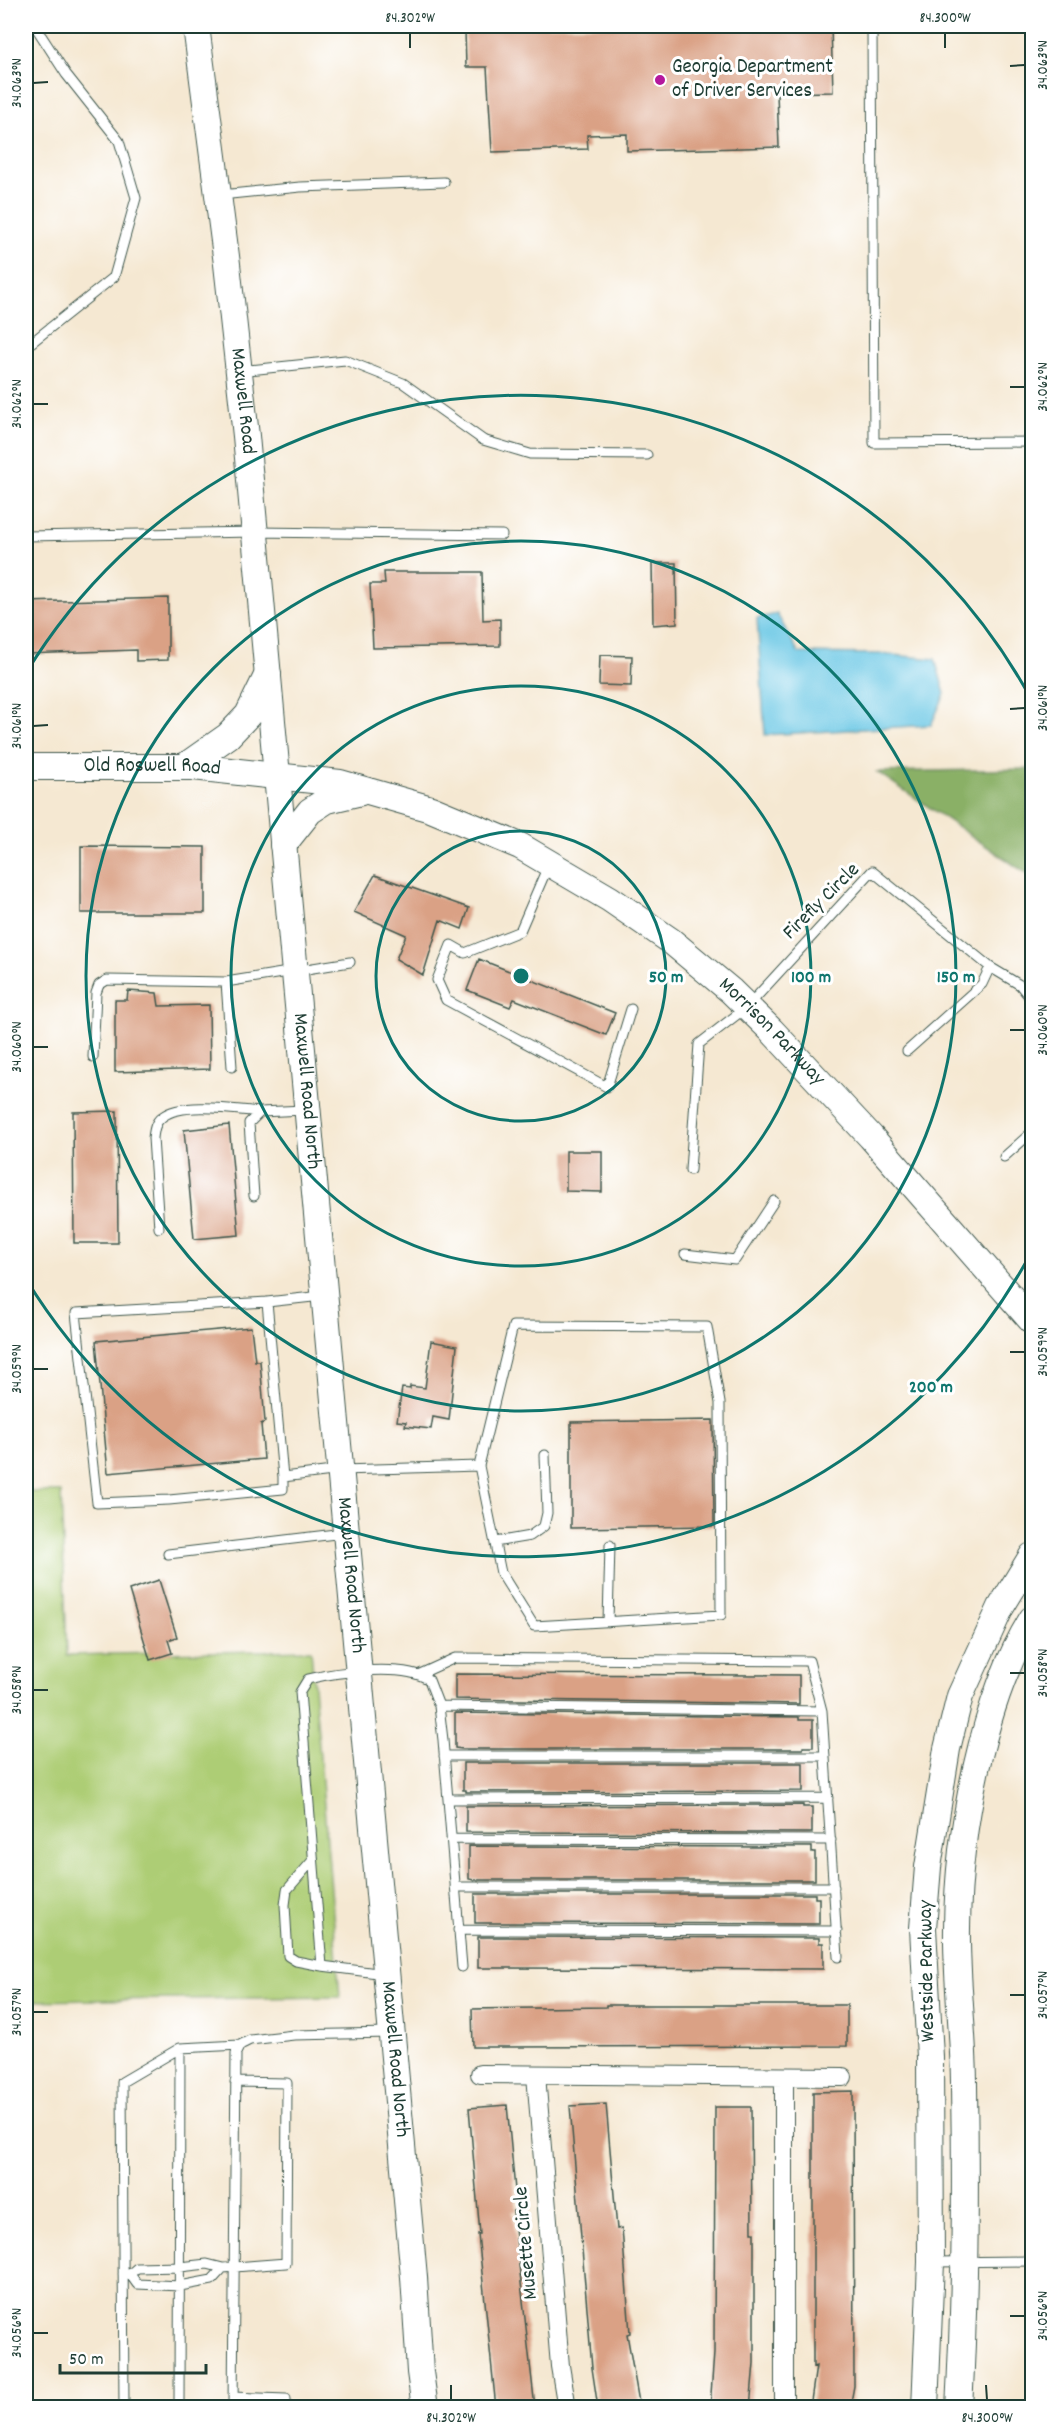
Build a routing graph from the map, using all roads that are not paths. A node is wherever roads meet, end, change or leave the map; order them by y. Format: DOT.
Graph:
graph roads {
  1 [pos="35,26"];
  2 [pos="196,26"];
  3 [pos="872,26"];
  4 [pos="444,182"];
  5 [pos="218,195"];
  6 [pos="26,347"];
  7 [pos="239,371"];
  8 [pos="1032,442"];
  9 [pos="647,455"];
  10 [pos="255,532"];
  11 [pos="502,535"];
  12 [pos="26,537"];
  13 [pos="268,674"];
  14 [pos="26,767"];
  15 [pos="184,767"];
  16 [pos="277,777"];
  17 [pos="368,791"];
  18 [pos="283,844"];
  19 [pos="549,863"];
  20 [pos="350,962"];
  21 [pos="990,967"];
  22 [pos="295,971"];
  23 [pos="226,982"];
  24 [pos="1032,1000"];
  25 [pos="747,1006"];
  26 [pos="631,1009"];
  27 [pos="907,1051"];
  28 [pos="93,1058"];
  29 [pos="232,1067"];
  30 [pos="308,1110"];
  31 [pos="260,1112"];
  32 [pos="1032,1132"];
  33 [pos="1004,1157"];
  34 [pos="690,1170"];
  35 [pos="254,1196"];
  36 [pos="774,1201"];
  37 [pos="159,1228"];
  38 [pos="685,1254"];
  39 [pos="325,1295"];
  40 [pos="267,1302"];
  41 [pos="1032,1321"];
  42 [pos="26,1369"];
  43 [pos="545,1455"];
  44 [pos="26,1463"];
  45 [pos="479,1466"];
  46 [pos="341,1470"];
  47 [pos="283,1477"];
  48 [pos="346,1533"];
  49 [pos="495,1542"];
  50 [pos="610,1545"];
  51 [pos="168,1554"];
  52 [pos="1032,1556"];
  53 [pos="1032,1619"];
  54 [pos="608,1622"];
  55 [pos="360,1671"];
  56 [pos="420,1674"];
  57 [pos="439,1706"];
  58 [pos="822,1711"];
  59 [pos="444,1756"];
  60 [pos="825,1756"];
  61 [pos="828,1798"];
  62 [pos="448,1799"];
  63 [pos="451,1839"];
  64 [pos="831,1840"];
  65 [pos="313,1860"];
  66 [pos="455,1887"];
  67 [pos="834,1887"];
  68 [pos="458,1930"];
  69 [pos="837,1931"];
  70 [pos="838,1957"];
  71 [pos="322,1966"];
  72 [pos="462,1967"];
  73 [pos="387,1974"];
  74 [pos="392,2033"];
  75 [pos="240,2045"];
  76 [pos="180,2048"];
  77 [pos="480,2074"];
  78 [pos="536,2075"];
  79 [pos="784,2077"];
  80 [pos="843,2077"];
  81 [pos="235,2082"];
  82 [pos="931,2262"];
  83 [pos="965,2262"];
  84 [pos="1032,2262"];
  85 [pos="180,2267"];
  86 [pos="234,2267"];
  87 [pos="223,2268"];
  88 [pos="127,2274"];
  89 [pos="180,2286"];
  90 [pos="233,2397"];
  91 [pos="124,2408"];
  92 [pos="179,2408"];
  93 [pos="233,2408"];
  94 [pos="286,2408"];
  95 [pos="425,2408"];
  96 [pos="567,2408"];
  97 [pos="784,2408"];
  98 [pos="925,2408"];
  99 [pos="959,2408"];
  1 -- 6 [label="lane"];
  2 -- 5 [label="street, Maxwell Road"];
  3 -- 8 [label="lane"];
  4 -- 5 [label="lane"];
  5 -- 7 [label="street, Maxwell Road"];
  7 -- 9 [label="lane"];
  7 -- 10 [label="street, Maxwell Road"];
  10 -- 11 [label="lane"];
  10 -- 12 [label="lane"];
  10 -- 13 [label="street, Maxwell Road"];
  13 -- 15 [label="street"];
  13 -- 16 [label="street, Maxwell Road"];
  14 -- 15 [label="street, Old Roswell Road"];
  15 -- 16 [label="street, Old Roswell Road"];
  16 -- 17 [label="street, Morrison Parkway"];
  16 -- 18 [label="street, Maxwell Road North"];
  17 -- 18 [label="street"];
  17 -- 19 [label="street, Morrison Parkway"];
  18 -- 22 [label="street, Maxwell Road North"];
  19 -- 25 [label="street, Morrison Parkway"];
  19 -- 26 [label="lane"];
  20 -- 22 [label="lane"];
  21 -- 24 [label="lane, Firefly Circle"];
  21 -- 25 [label="lane, Firefly Circle"];
  21 -- 27 [label="lane"];
  22 -- 23 [label="lane"];
  22 -- 30 [label="street, Maxwell Road North"];
  23 -- 28 [label="lane"];
  23 -- 29 [label="lane"];
  25 -- 34 [label="lane, Firefly Circle"];
  25 -- 41 [label="street, Morrison Parkway"];
  30 -- 31 [label="lane"];
  30 -- 39 [label="street, Maxwell Road North"];
  31 -- 35 [label="lane"];
  31 -- 37 [label="lane"];
  32 -- 33 [label="lane"];
  36 -- 38 [label="lane"];
  39 -- 40 [label="lane"];
  39 -- 46 [label="street, Maxwell Road North"];
  40 -- 47 [label="lane"];
  40 -- 47 [label="lane"];
  42 -- 44 [label="lane"];
  43 -- 49 [label="lane"];
  45 -- 46 [label="lane"];
  45 -- 49 [label="lane"];
  45 -- 54 [label="lane"];
  46 -- 47 [label="lane"];
  46 -- 48 [label="street, Maxwell Road North"];
  48 -- 51 [label="lane"];
  48 -- 55 [label="street, Maxwell Road North"];
  49 -- 54 [label="lane"];
  50 -- 54 [label="lane"];
  52 -- 82 [label="street, Westside Parkway"];
  53 -- 83 [label="street, Westside Parkway"];
  55 -- 56 [label="lane"];
  55 -- 65 [label="lane"];
  55 -- 73 [label="street, Maxwell Road North"];
  56 -- 57 [label="lane"];
  56 -- 58 [label="lane"];
  57 -- 58 [label="lane"];
  57 -- 59 [label="lane"];
  58 -- 60 [label="lane"];
  59 -- 60 [label="lane"];
  59 -- 62 [label="lane"];
  60 -- 61 [label="lane"];
  61 -- 62 [label="lane"];
  61 -- 64 [label="lane"];
  62 -- 63 [label="lane"];
  63 -- 64 [label="lane"];
  63 -- 66 [label="lane"];
  64 -- 67 [label="lane"];
  65 -- 71 [label="lane"];
  65 -- 71 [label="lane"];
  66 -- 67 [label="lane"];
  66 -- 68 [label="lane"];
  67 -- 69 [label="lane"];
  68 -- 69 [label="lane"];
  68 -- 72 [label="lane"];
  69 -- 70 [label="lane"];
  71 -- 73 [label="lane"];
  73 -- 74 [label="street, Maxwell Road North"];
  74 -- 75 [label="lane"];
  74 -- 95 [label="street, Maxwell Road North"];
  75 -- 76 [label="lane"];
  75 -- 81 [label="lane"];
  76 -- 85 [label="lane"];
  76 -- 88 [label="lane"];
  77 -- 78 [label="street"];
  78 -- 79 [label="street"];
  78 -- 96 [label="street, Musette Circle"];
  79 -- 80 [label="street"];
  79 -- 97 [label="street"];
  81 -- 86 [label="lane"];
  81 -- 86 [label="lane"];
  82 -- 83 [label="lane"];
  82 -- 98 [label="street, Westside Parkway"];
  83 -- 84 [label="lane"];
  83 -- 99 [label="street, Westside Parkway"];
  85 -- 87 [label="lane"];
  85 -- 88 [label="lane"];
  85 -- 89 [label="lane"];
  86 -- 87 [label="lane"];
  86 -- 90 [label="lane"];
  87 -- 89 [label="lane"];
  88 -- 89 [label="lane"];
  88 -- 91 [label="lane"];
  89 -- 92 [label="lane"];
  90 -- 93 [label="lane"];
  90 -- 94 [label="lane"];
}
